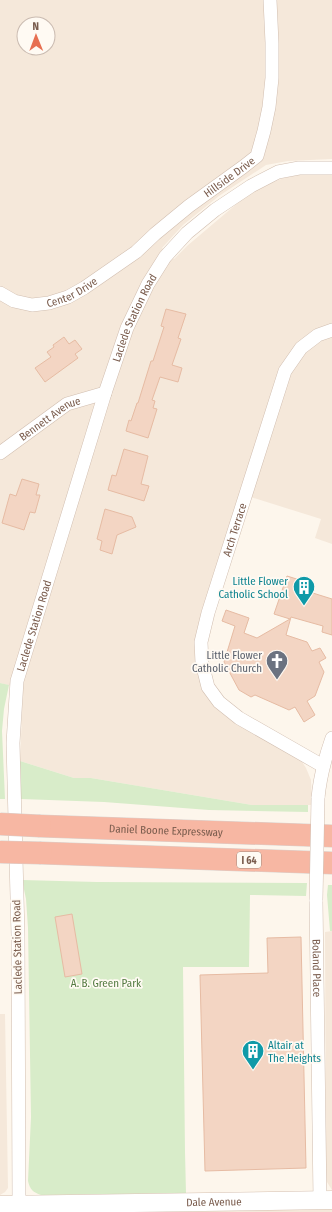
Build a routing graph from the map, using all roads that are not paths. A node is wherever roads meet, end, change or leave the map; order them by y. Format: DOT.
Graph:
graph roads {
  1 [pos="270,0"];
  2 [pos="332,168"];
  3 [pos="136,252"];
  4 [pos="0,293"];
  5 [pos="332,330"];
  6 [pos="105,393"];
  7 [pos="0,453"];
  8 [pos="332,738"];
  9 [pos="323,766"];
  10 [pos="0,824"];
  11 [pos="332,836"];
  12 [pos="0,852"];
  13 [pos="332,863"];
  14 [pos="326,1200"];
  15 [pos="0,1205"];
  16 [pos="19,1208"];
  1 -- 3 [label="street, Hillside Drive"];
  2 -- 6 [label="street, Laclede Station Road"];
  3 -- 4 [label="street, Center Drive"];
  5 -- 9 [label="street, Arch Terrace"];
  6 -- 7 [label="street, Bennett Avenue"];
  6 -- 16 [label="street, Laclede Station Road"];
  8 -- 9 [label="street, Boland Place"];
  9 -- 14 [label="street, Boland Place, bridge"];
  10 -- 11 [label="highway, Daniel Boone Expressway, bridge"];
  12 -- 13 [label="highway, I 64, bridge"];
  14 -- 16 [label="street, Dale Avenue"];
  15 -- 16 [label="street, Dale Avenue"];
}
